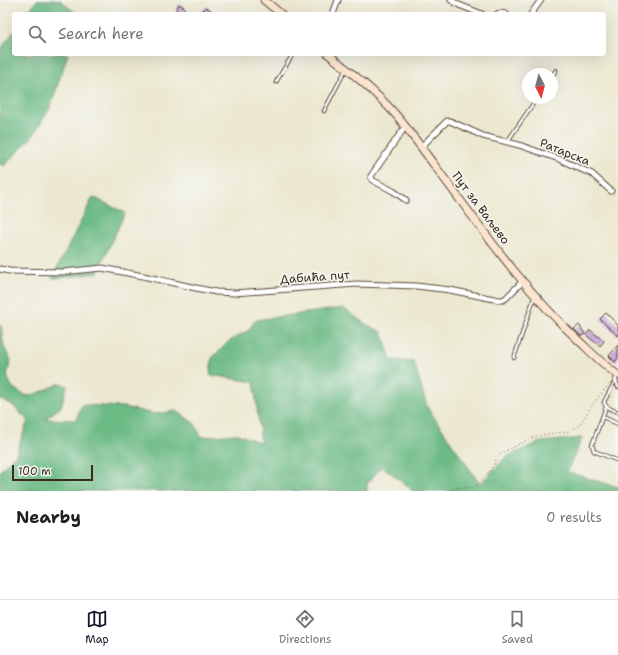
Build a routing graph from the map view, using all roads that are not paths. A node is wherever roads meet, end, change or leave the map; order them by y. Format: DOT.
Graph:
graph roads {
  1 [pos="264,0"];
  2 [pos="338,0"];
  3 [pos="451,0"];
  4 [pos="463,0"];
  5 [pos="541,0"];
  6 [pos="459,5"];
  7 [pos="279,12"];
  8 [pos="334,12"];
  9 [pos="477,12"];
  10 [pos="532,12"];
  11 [pos="292,56"];
  12 [pos="331,56"];
  13 [pos="346,68"];
  14 [pos="276,82"];
  15 [pos="533,104"];
  16 [pos="324,111"];
  17 [pos="405,127"];
  18 [pos="507,142"];
  19 [pos="421,147"];
  20 [pos="611,190"];
  21 [pos="406,200"];
  22 [pos="0,269"];
  23 [pos="523,281"];
  24 [pos="535,296"];
  25 [pos="514,358"];
  26 [pos="617,376"];
  27 [pos="618,387"];
  28 [pos="606,407"];
  29 [pos="618,412"];
  30 [pos="602,417"];
  31 [pos="618,424"];
  32 [pos="618,460"];
  1 -- 7 [label="main road"];
  2 -- 8 [label="street"];
  3 -- 6 [label="street"];
  4 -- 6 [label="street"];
  5 -- 10 [label="street"];
  6 -- 9 [label="street"];
  11 -- 14 [label="lane"];
  12 -- 13 [label="main road, Пут за Ваљево"];
  13 -- 16 [label="lane"];
  13 -- 17 [label="main road, Пут за Ваљево"];
  15 -- 18 [label="lane"];
  17 -- 19 [label="main road, Пут за Ваљево"];
  17 -- 21 [label="street"];
  18 -- 19 [label="street, Ратарска"];
  18 -- 20 [label="street, Ратарска"];
  19 -- 23 [label="main road, Пут за Ваљево"];
  22 -- 23 [label="street, Дабића пут"];
  23 -- 24 [label="main road, Пут за Ваљево"];
  24 -- 25 [label="lane"];
  24 -- 26 [label="main road, Пут за Ваљево"];
  26 -- 27 [label="lane"];
  26 -- 28 [label="lane"];
  28 -- 29 [label="lane"];
  28 -- 30 [label="lane"];
  30 -- 31 [label="lane"];
  30 -- 32 [label="lane"];
}
